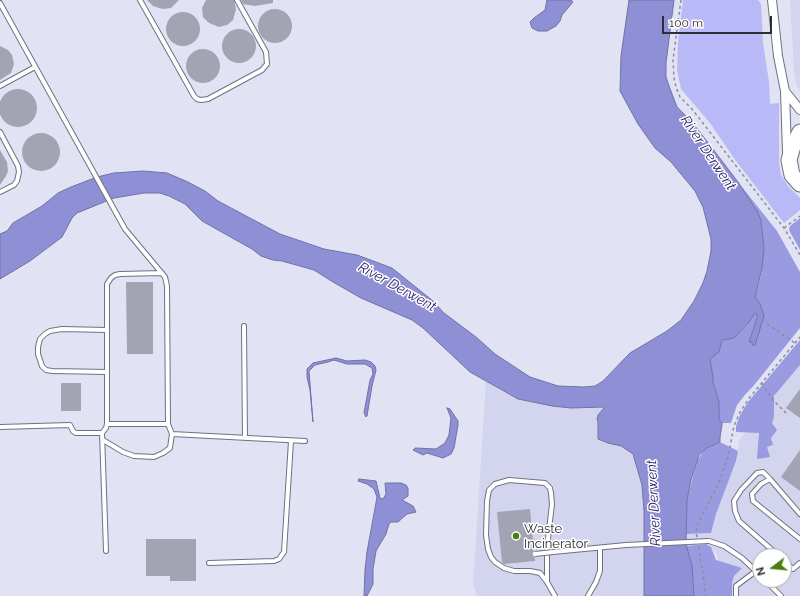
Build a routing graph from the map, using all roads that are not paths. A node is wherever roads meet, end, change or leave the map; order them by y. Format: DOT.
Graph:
graph roads {
  1 [pos="140,0"];
  2 [pos="237,0"];
  3 [pos="772,0"];
  4 [pos="0,3"];
  5 [pos="35,67"];
  6 [pos="0,86"];
  7 [pos="785,90"];
  8 [pos="800,110"];
  9 [pos="0,132"];
  10 [pos="800,132"];
  11 [pos="789,160"];
  12 [pos="800,184"];
  13 [pos="0,192"];
  14 [pos="162,273"];
  15 [pos="244,326"];
  16 [pos="106,330"];
  17 [pos="107,372"];
  18 [pos="107,424"];
  19 [pos="168,424"];
  20 [pos="0,427"];
  21 [pos="102,433"];
  22 [pos="172,434"];
  23 [pos="245,438"];
  24 [pos="102,440"];
  25 [pos="291,441"];
  26 [pos="305,441"];
  27 [pos="770,479"];
  28 [pos="800,514"];
  29 [pos="800,539"];
  30 [pos="600,548"];
  31 [pos="770,548"];
  32 [pos="106,551"];
  33 [pos="535,554"];
  34 [pos="800,563"];
  35 [pos="209,564"];
  36 [pos="752,567"];
  37 [pos="792,568"];
  38 [pos="752,574"];
  39 [pos="547,582"];
  40 [pos="773,588"];
  41 [pos="555,596"];
  42 [pos="588,596"];
  43 [pos="736,596"];
  44 [pos="781,596"];
  1 -- 2 [label="lane"];
  3 -- 7 [label="street"];
  4 -- 5 [label="lane"];
  5 -- 6 [label="lane"];
  5 -- 14 [label="lane"];
  7 -- 8 [label="street"];
  7 -- 11 [label="street"];
  9 -- 13 [label="lane"];
  10 -- 11 [label="highway"];
  11 -- 12 [label="highway"];
  14 -- 16 [label="lane"];
  14 -- 19 [label="lane"];
  15 -- 23 [label="lane"];
  16 -- 17 [label="lane"];
  16 -- 17 [label="lane"];
  17 -- 18 [label="lane"];
  18 -- 19 [label="lane"];
  18 -- 21 [label="lane"];
  19 -- 22 [label="lane"];
  20 -- 21 [label="lane"];
  21 -- 24 [label="lane"];
  22 -- 23 [label="lane"];
  22 -- 24 [label="lane"];
  23 -- 25 [label="lane"];
  24 -- 32 [label="lane"];
  25 -- 26 [label="lane"];
  25 -- 35 [label="lane"];
  27 -- 28 [label="lane"];
  27 -- 29 [label="lane"];
  27 -- 31 [label="lane"];
  30 -- 33 [label="lane, bridge"];
  30 -- 36 [label="lane, bridge"];
  30 -- 42 [label="lane"];
  34 -- 37 [label="lane"];
  38 -- 43 [label="lane"];
  39 -- 39 [label="lane"];
  39 -- 41 [label="lane"];
  40 -- 44 [label="lane"];
}
